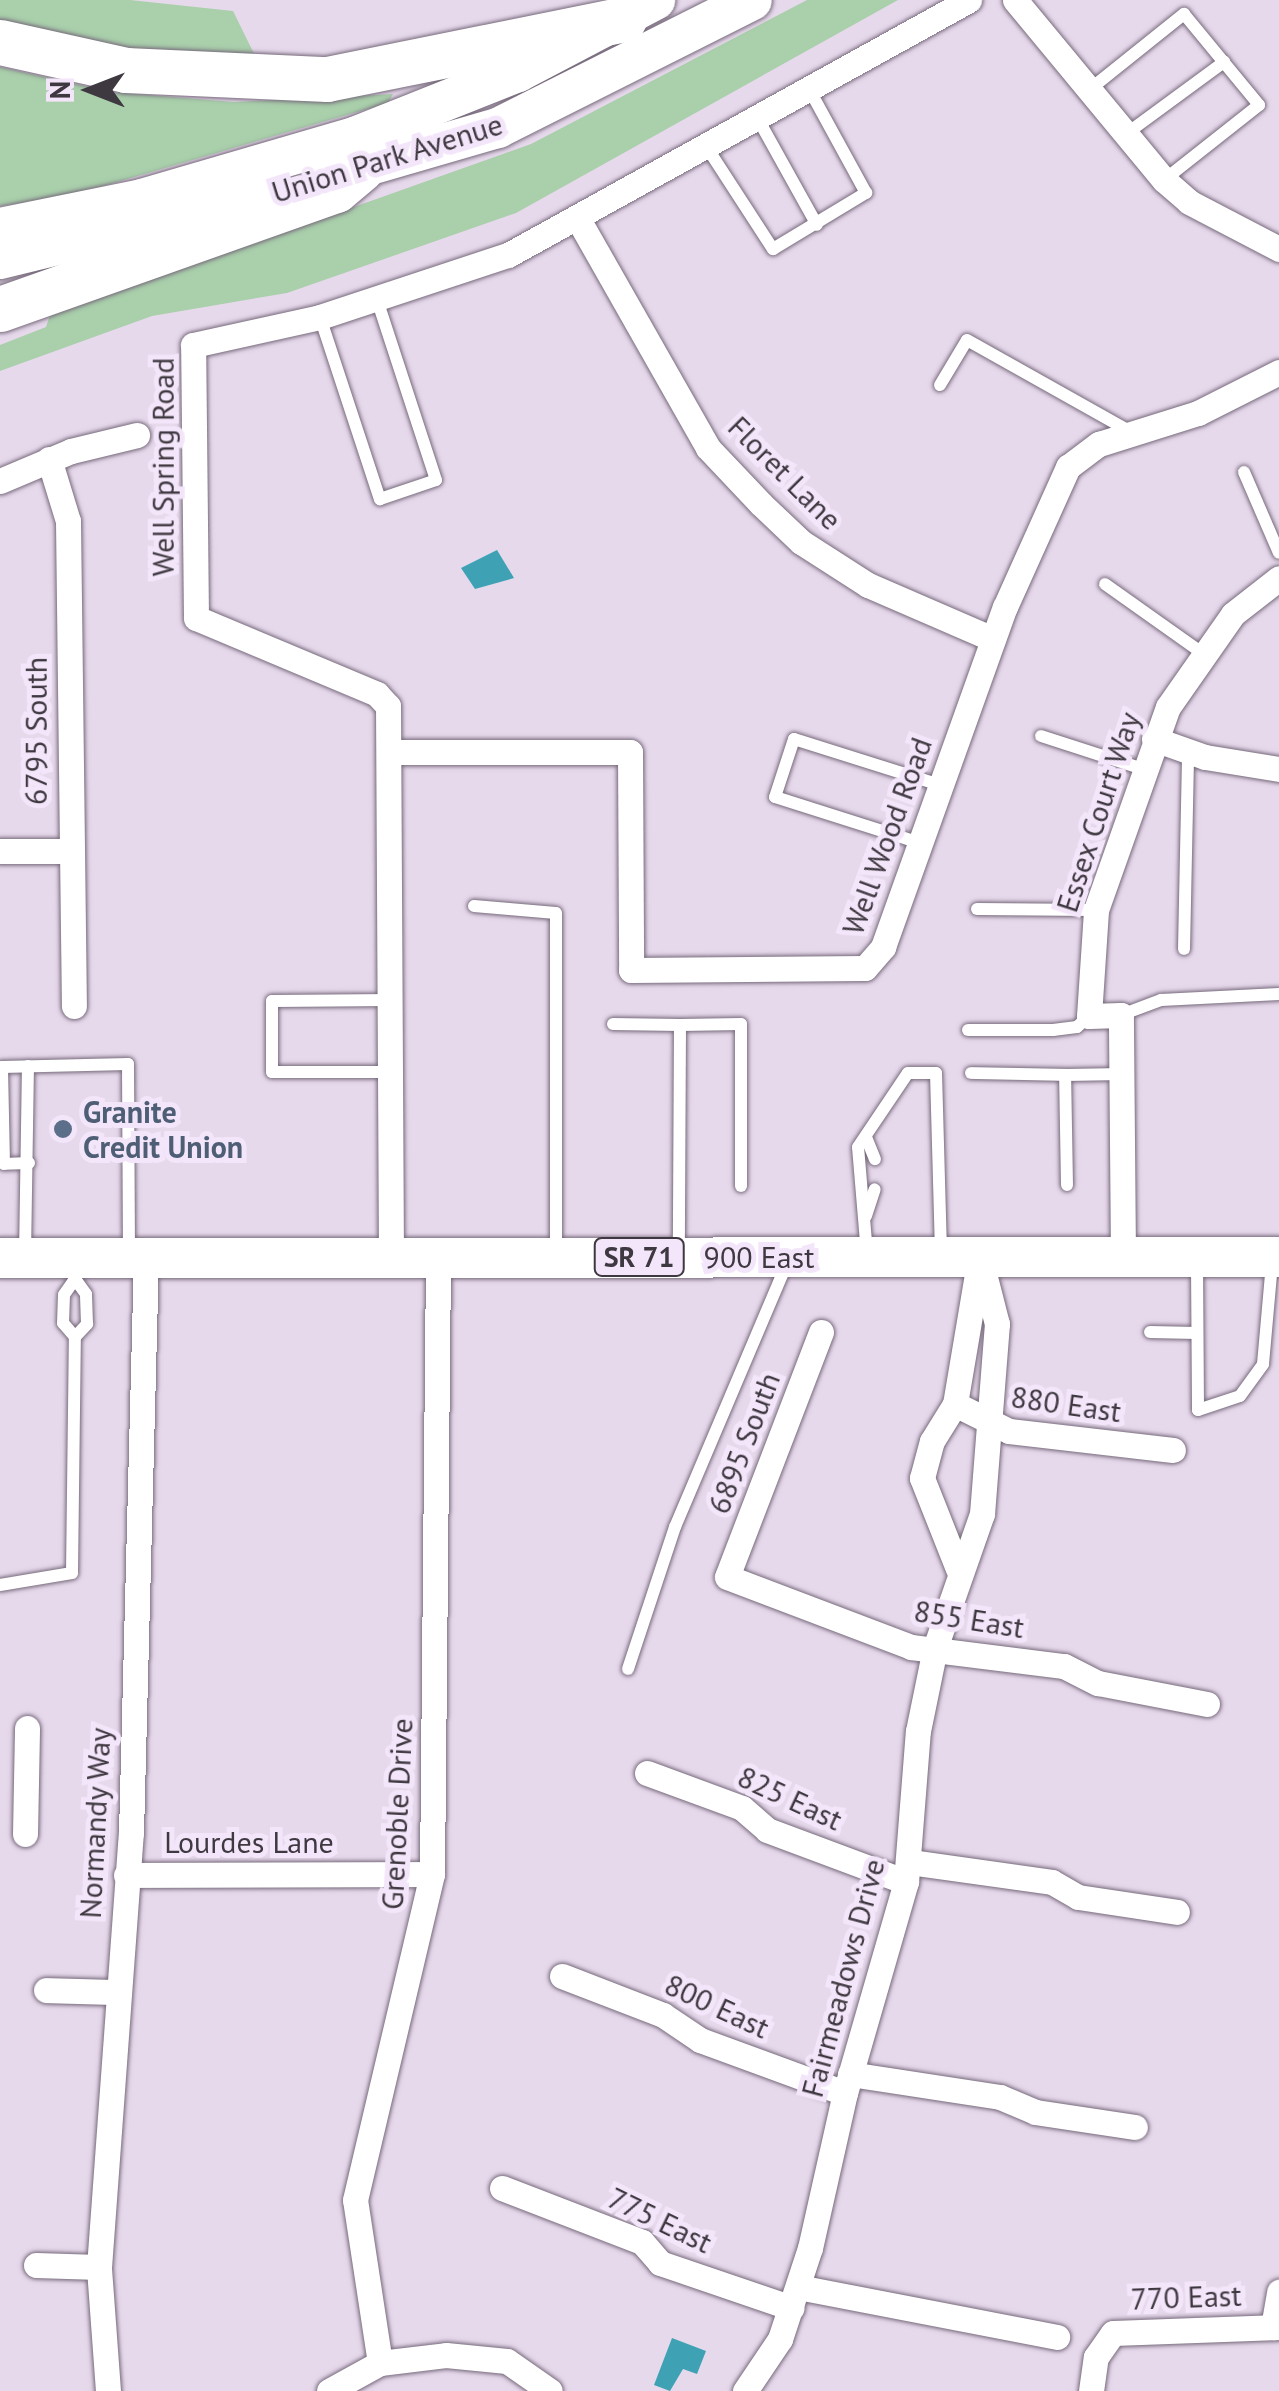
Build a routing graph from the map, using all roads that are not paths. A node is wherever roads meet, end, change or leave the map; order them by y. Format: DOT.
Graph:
graph roads {
  1 [pos="752,0"];
  2 [pos="969,0"];
  3 [pos="1015,0"];
  4 [pos="640,10"];
  5 [pos="0,42"];
  6 [pos="1224,62"];
  7 [pos="809,89"];
  8 [pos="1089,90"];
  9 [pos="758,119"];
  10 [pos="1126,134"];
  11 [pos="706,146"];
  12 [pos="361,170"];
  13 [pos="1164,180"];
  14 [pos="578,219"];
  15 [pos="817,225"];
  16 [pos="0,228"];
  17 [pos="1279,249"];
  18 [pos="0,258"];
  19 [pos="377,300"];
  20 [pos="0,309"];
  21 [pos="320,317"];
  22 [pos="1279,372"];
  23 [pos="940,385"];
  24 [pos="1131,432"];
  25 [pos="138,435"];
  26 [pos="50,459"];
  27 [pos="1244,472"];
  28 [pos="0,481"];
  29 [pos="1279,553"];
  30 [pos="1279,578"];
  31 [pos="1104,584"];
  32 [pos="994,639"];
  33 [pos="1204,655"];
  34 [pos="1041,736"];
  35 [pos="1154,739"];
  36 [pos="1188,751"];
  37 [pos="392,752"];
  38 [pos="1143,769"];
  39 [pos="1279,769"];
  40 [pos="940,786"];
  41 [pos="920,843"];
  42 [pos="69,851"];
  43 [pos="0,852"];
  44 [pos="474,906"];
  45 [pos="977,909"];
  46 [pos="1096,910"];
  47 [pos="1184,949"];
  48 [pos="1279,994"];
  49 [pos="392,1000"];
  50 [pos="74,1006"];
  51 [pos="1121,1015"];
  52 [pos="1089,1016"];
  53 [pos="613,1024"];
  54 [pos="680,1025"];
  55 [pos="968,1030"];
  56 [pos="28,1066"];
  57 [pos="391,1072"];
  58 [pos="972,1073"];
  59 [pos="1123,1074"];
  60 [pos="1065,1075"];
  61 [pos="866,1137"];
  62 [pos="874,1159"];
  63 [pos="28,1164"];
  64 [pos="1066,1184"];
  65 [pos="742,1186"];
  66 [pos="875,1188"];
  67 [pos="866,1216"];
  68 [pos="790,1256"];
  69 [pos="868,1256"];
  70 [pos="438,1257"];
  71 [pos="556,1257"];
  72 [pos="679,1257"];
  73 [pos="1123,1257"];
  74 [pos="1197,1257"];
  75 [pos="1276,1257"];
  76 [pos="12,1258"];
  77 [pos="138,1258"];
  78 [pos="390,1258"];
  79 [pos="961,1258"];
  80 [pos="74,1268"];
  81 [pos="820,1332"];
  82 [pos="1150,1332"];
  83 [pos="1197,1333"];
  84 [pos="76,1337"];
  85 [pos="956,1404"];
  86 [pos="990,1426"];
  87 [pos="1173,1450"];
  88 [pos="958,1569"];
  89 [pos="727,1576"];
  90 [pos="0,1585"];
  91 [pos="935,1648"];
  92 [pos="628,1669"];
  93 [pos="1208,1704"];
  94 [pos="27,1728"];
  95 [pos="647,1773"];
  96 [pos="13,1786"];
  97 [pos="25,1834"];
  98 [pos="908,1872"];
  99 [pos="126,1874"];
  100 [pos="432,1874"];
  101 [pos="1177,1912"];
  102 [pos="562,1976"];
  103 [pos="46,1990"];
  104 [pos="119,1992"];
  105 [pos="847,2084"];
  106 [pos="1135,2128"];
  107 [pos="502,2188"];
  108 [pos="36,2265"];
  109 [pos="99,2267"];
  110 [pos="1279,2292"];
  111 [pos="795,2298"];
  112 [pos="1276,2327"];
  113 [pos="1057,2338"];
  114 [pos="380,2364"];
  115 [pos="108,2391"];
  116 [pos="328,2391"];
  117 [pos="550,2391"];
  118 [pos="745,2391"];
  119 [pos="1090,2391"];
  1 -- 12 [label="main road, Union Park Avenue"];
  2 -- 7 [label="street, Well Spring Road"];
  3 -- 8 [label="street"];
  4 -- 5 [label="highway"];
  4 -- 16 [label="main road, Union Park Avenue"];
  6 -- 8 [label="lane"];
  6 -- 10 [label="lane"];
  6 -- 13 [label="lane"];
  7 -- 9 [label="street, Well Spring Road"];
  7 -- 15 [label="lane"];
  8 -- 10 [label="street"];
  9 -- 11 [label="street, Well Spring Road"];
  9 -- 15 [label="lane"];
  10 -- 13 [label="street"];
  11 -- 14 [label="street, Well Spring Road"];
  11 -- 15 [label="lane"];
  12 -- 18 [label="main road, Union Park Avenue"];
  12 -- 20 [label="highway"];
  13 -- 17 [label="street"];
  14 -- 19 [label="street, Well Spring Road"];
  14 -- 32 [label="street, Floret Lane"];
  19 -- 21 [label="street, Well Spring Road"];
  19 -- 21 [label="lane"];
  21 -- 37 [label="street, Well Spring Road"];
  22 -- 24 [label="street, Well Wood Road"];
  23 -- 24 [label="lane"];
  24 -- 32 [label="street, Well Wood Road"];
  25 -- 26 [label="street"];
  26 -- 28 [label="street"];
  26 -- 42 [label="street, 6795 South"];
  27 -- 29 [label="lane"];
  30 -- 33 [label="street, Essex Court Way"];
  31 -- 33 [label="lane"];
  32 -- 40 [label="street, Well Wood Road"];
  33 -- 35 [label="street, Essex Court Way"];
  34 -- 38 [label="lane"];
  35 -- 36 [label="street"];
  35 -- 38 [label="street, Essex Court Way"];
  36 -- 39 [label="street"];
  36 -- 47 [label="lane"];
  37 -- 41 [label="street, Well Wood Road"];
  37 -- 49 [label="street, Well Spring Road"];
  38 -- 46 [label="street, Essex Court Way"];
  40 -- 41 [label="street, Well Wood Road"];
  40 -- 41 [label="lane"];
  42 -- 43 [label="street"];
  42 -- 50 [label="street, 6795 South"];
  44 -- 71 [label="lane"];
  45 -- 46 [label="lane"];
  46 -- 52 [label="street, Essex Court Way"];
  48 -- 51 [label="lane"];
  49 -- 57 [label="street, Well Spring Road"];
  49 -- 57 [label="lane"];
  51 -- 52 [label="street"];
  51 -- 59 [label="street"];
  52 -- 55 [label="lane"];
  53 -- 54 [label="lane"];
  54 -- 65 [label="lane"];
  54 -- 72 [label="lane"];
  56 -- 63 [label="lane"];
  56 -- 63 [label="lane"];
  56 -- 77 [label="lane"];
  57 -- 78 [label="street, Well Spring Road"];
  58 -- 60 [label="lane"];
  59 -- 60 [label="lane"];
  59 -- 73 [label="street"];
  60 -- 64 [label="lane"];
  61 -- 62 [label="lane"];
  61 -- 67 [label="lane"];
  61 -- 79 [label="lane"];
  63 -- 76 [label="lane"];
  66 -- 67 [label="lane"];
  67 -- 69 [label="lane"];
  68 -- 69 [label="main road, 900 East / SR 71"];
  68 -- 72 [label="main road, 900 East / SR 71"];
  68 -- 92 [label="lane"];
  69 -- 79 [label="main road, 900 East / SR 71"];
  70 -- 71 [label="main road, 900 East / SR 71"];
  70 -- 78 [label="main road, 900 East / SR 71"];
  70 -- 100 [label="street, Grenoble Drive"];
  71 -- 72 [label="main road, 900 East / SR 71"];
  73 -- 74 [label="main road, 900 East / SR 71"];
  73 -- 79 [label="main road, 900 East / SR 71"];
  74 -- 75 [label="main road, 900 East / SR 71"];
  74 -- 83 [label="lane"];
  75 -- 83 [label="lane"];
  76 -- 80 [label="main road, 900 East / SR 71"];
  77 -- 78 [label="main road, 900 East / SR 71"];
  77 -- 80 [label="main road, 900 East / SR 71"];
  77 -- 99 [label="street, Normandy Way"];
  79 -- 85 [label="street"];
  79 -- 86 [label="street, Fairmeadows Drive"];
  80 -- 84 [label="lane"];
  80 -- 84 [label="lane"];
  81 -- 89 [label="street, 6895 South"];
  82 -- 83 [label="lane"];
  84 -- 90 [label="lane"];
  85 -- 86 [label="street, 880 East"];
  85 -- 88 [label="street"];
  86 -- 87 [label="street, 880 East"];
  86 -- 88 [label="street, Fairmeadows Drive"];
  88 -- 91 [label="street, Fairmeadows Drive"];
  89 -- 91 [label="street, 855 East"];
  91 -- 93 [label="street, 855 East"];
  91 -- 98 [label="street, Fairmeadows Drive"];
  94 -- 96 [label="street"];
  95 -- 98 [label="street, 825 East"];
  96 -- 97 [label="street"];
  98 -- 101 [label="street, 825 East"];
  98 -- 105 [label="street, Fairmeadows Drive"];
  99 -- 100 [label="street, Lourdes Lane"];
  99 -- 104 [label="street, Normandy Way"];
  100 -- 114 [label="street, Grenoble Drive"];
  102 -- 105 [label="street, 800 East"];
  103 -- 104 [label="street"];
  104 -- 109 [label="street, Normandy Way"];
  105 -- 106 [label="street, 800 East"];
  105 -- 111 [label="street, Fairmeadows Drive"];
  107 -- 111 [label="street, 775 East"];
  108 -- 109 [label="street"];
  109 -- 115 [label="street, Normandy Way"];
  110 -- 112 [label="street"];
  111 -- 113 [label="street, 775 East"];
  111 -- 118 [label="street, Fairmeadows Drive"];
  112 -- 119 [label="street, 770 East"];
  114 -- 116 [label="street"];
  114 -- 117 [label="street"];
}
